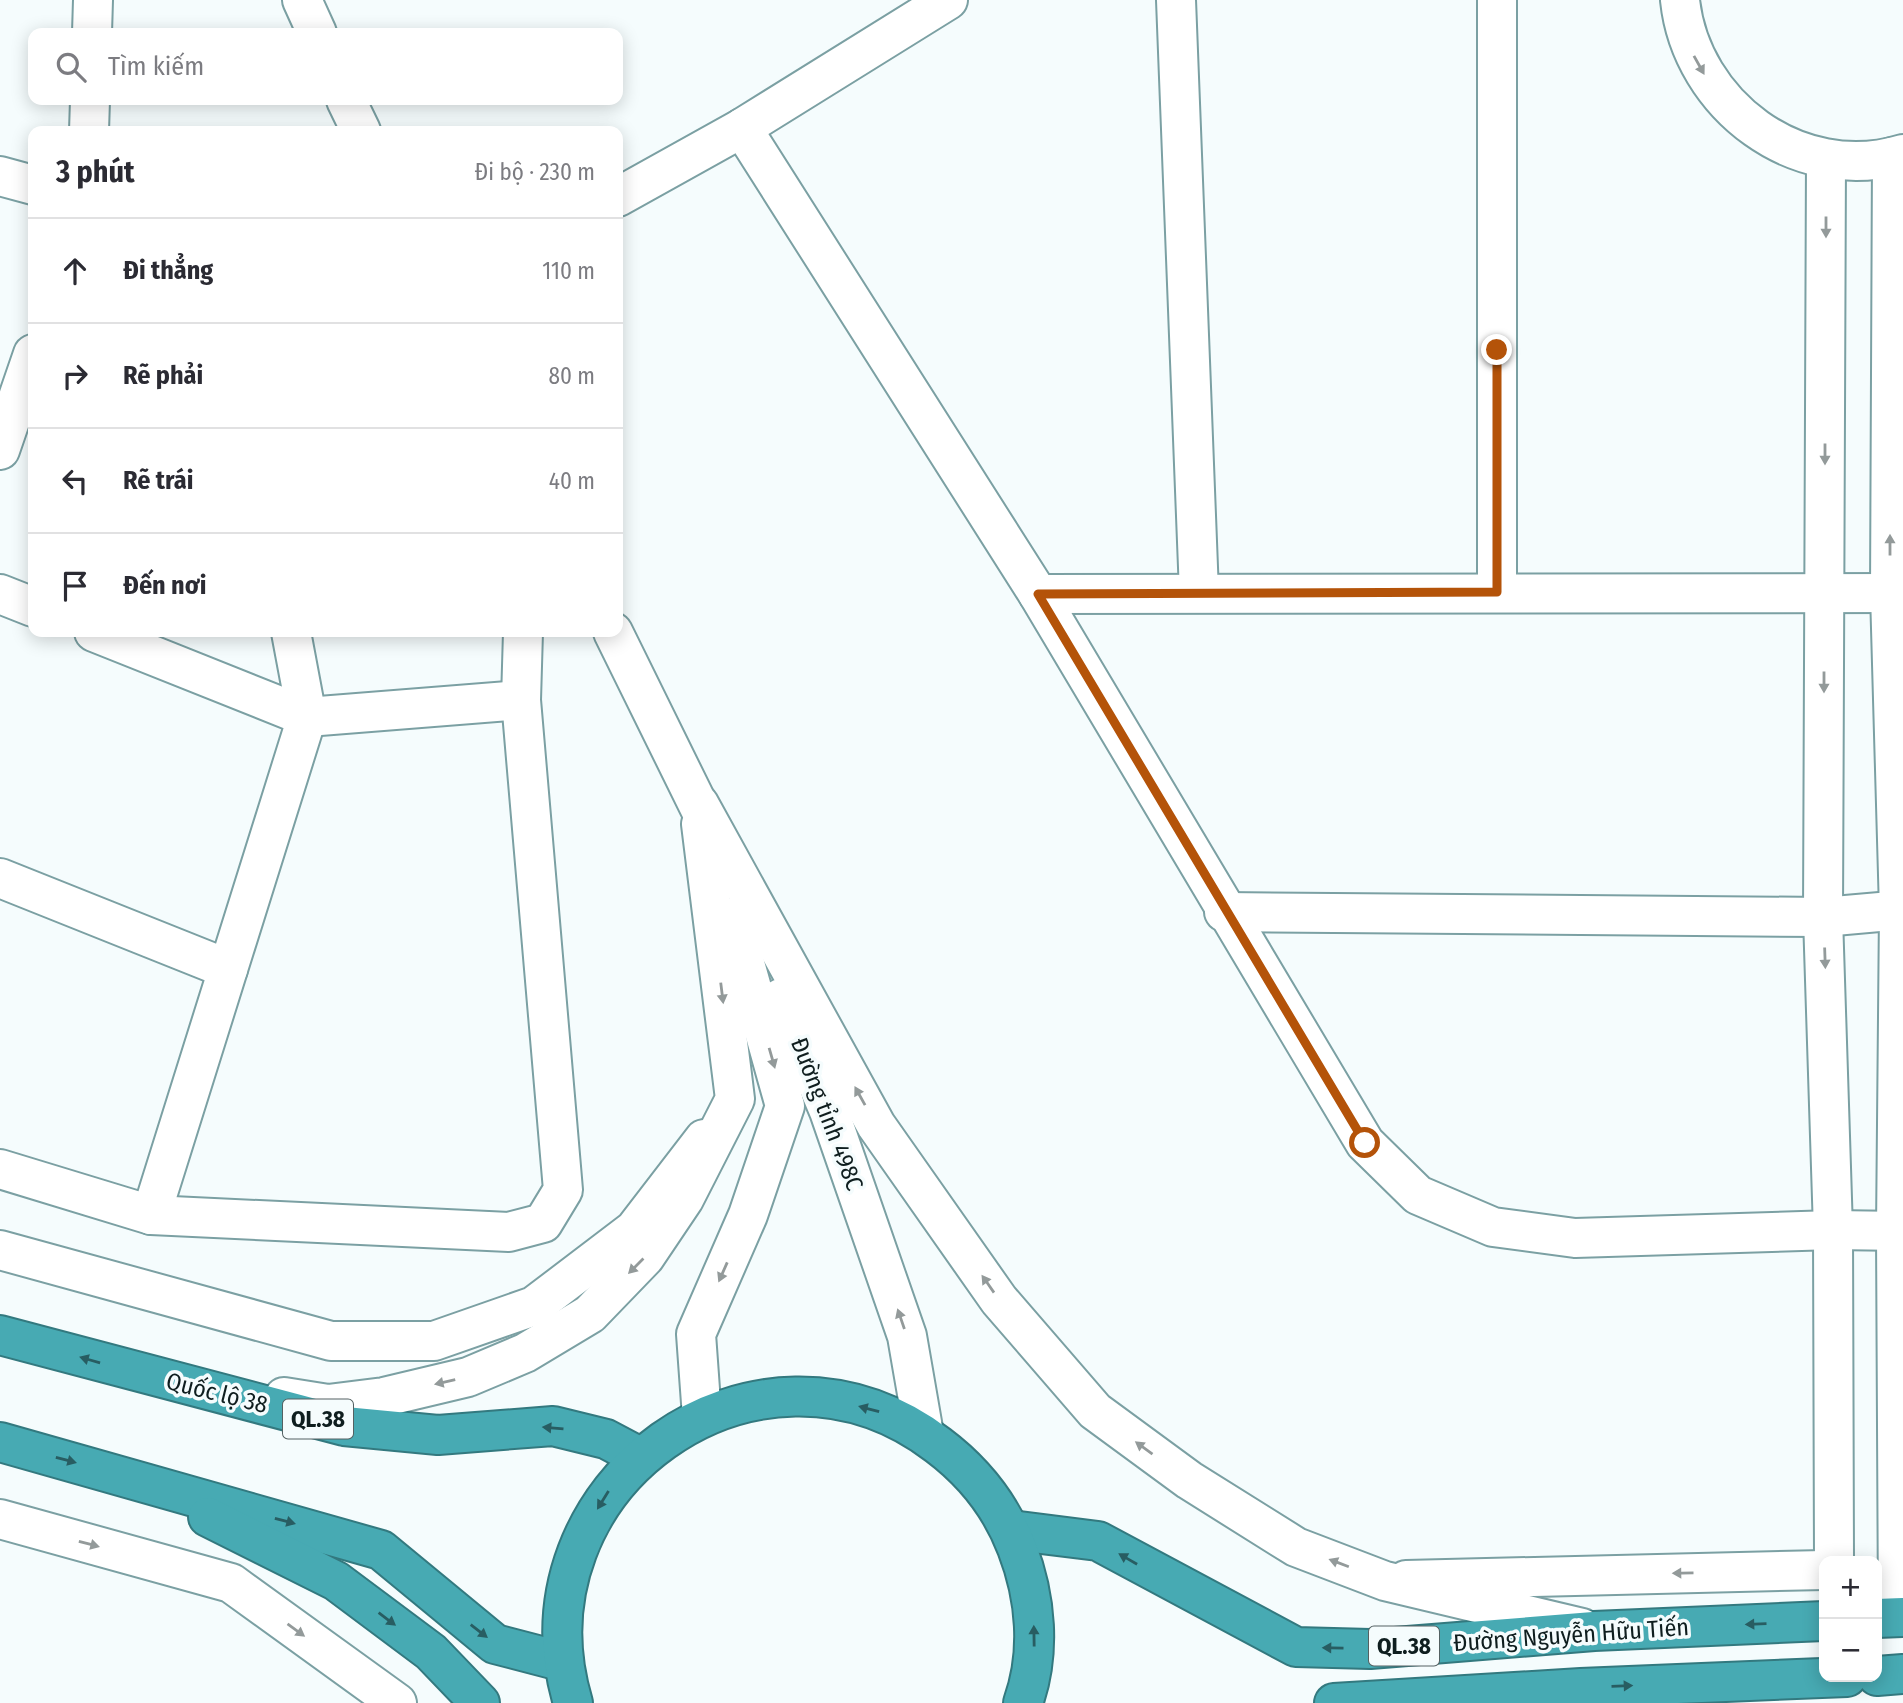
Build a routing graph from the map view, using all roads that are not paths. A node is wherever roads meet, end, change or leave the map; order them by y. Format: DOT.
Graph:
graph roads {
  1 [pos="93,0"];
  2 [pos="302,0"];
  3 [pos="948,0"];
  4 [pos="1176,0"];
  5 [pos="1497,0"];
  6 [pos="1680,0"];
  7 [pos="92,28"];
  8 [pos="315,28"];
  9 [pos="90,105"];
  10 [pos="348,105"];
  11 [pos="89,126"];
  12 [pos="359,126"];
  13 [pos="742,128"];
  14 [pos="1897,156"];
  15 [pos="1826,159"];
  16 [pos="0,176"];
  17 [pos="28,184"];
  18 [pos="623,194"];
  19 [pos="28,369"];
  20 [pos="0,450"];
  21 [pos="1825,590"];
  22 [pos="1497,592"];
  23 [pos="1199,593"];
  24 [pos="1897,593"];
  25 [pos="0,594"];
  26 [pos="1038,594"];
  27 [pos="28,605"];
  28 [pos="107,637"];
  29 [pos="292,637"];
  30 [pos="523,637"];
  31 [pos="616,637"];
  32 [pos="521,700"];
  33 [pos="307,717"];
  34 [pos="699,804"];
  35 [pos="0,878"];
  36 [pos="1901,910"];
  37 [pos="1224,912"];
  38 [pos="1823,917"];
  39 [pos="228,969"];
  40 [pos="734,1099"];
  41 [pos="0,1168"];
  42 [pos="151,1215"];
  43 [pos="1833,1230"];
  44 [pos="1899,1231"];
  45 [pos="0,1250"];
  46 [pos="0,1335"];
  47 [pos="141,1374"];
  48 [pos="702,1417"];
  49 [pos="924,1434"];
  50 [pos="0,1442"];
  51 [pos="640,1457"];
  52 [pos="135,1479"];
  53 [pos="0,1519"];
  54 [pos="1010,1530"];
  55 [pos="1834,1556"];
  56 [pos="1892,1565"];
  57 [pos="1819,1570"];
  58 [pos="1385,1581"];
  59 [pos="1893,1617"];
  60 [pos="1819,1621"];
  61 [pos="1594,1631"];
  62 [pos="564,1662"];
  63 [pos="1903,1674"];
  64 [pos="1882,1675"];
  65 [pos="1819,1678"];
  66 [pos="1581,1688"];
  67 [pos="397,1703"];
  68 [pos="480,1703"];
  69 [pos="573,1703"];
  70 [pos="1023,1703"];
  71 [pos="1334,1703"];
  72 [pos="1539,1703"];
  1 -- 7 [label="street"];
  2 -- 8 [label="street"];
  3 -- 13 [label="street"];
  4 -- 23 [label="street"];
  5 -- 22 [label="street"];
  6 -- 15 [label="street, one-way"];
  9 -- 11 [label="street"];
  10 -- 12 [label="street"];
  13 -- 18 [label="street"];
  13 -- 26 [label="street"];
  14 -- 15 [label="street"];
  24 -- 14 [label="street, one-way"];
  15 -- 21 [label="street, one-way"];
  16 -- 17 [label="street"];
  19 -- 20 [label="street"];
  21 -- 22 [label="street"];
  21 -- 24 [label="street"];
  21 -- 38 [label="street, one-way"];
  22 -- 23 [label="street"];
  23 -- 26 [label="street"];
  24 -- 36 [label="street"];
  25 -- 27 [label="street"];
  26 -- 37 [label="street"];
  28 -- 33 [label="street"];
  29 -- 33 [label="street"];
  30 -- 32 [label="street"];
  31 -- 34 [label="street, Đường tỉnh 498C"];
  32 -- 33 [label="street"];
  32 -- 42 [label="street"];
  33 -- 39 [label="street"];
  34 -- 40 [label="street, one-way"];
  34 -- 48 [label="street, Đường tỉnh 498C, one-way"];
  49 -- 34 [label="street, Đường tỉnh 498C, one-way"];
  58 -- 34 [label="street, one-way"];
  35 -- 39 [label="street"];
  36 -- 38 [label="street"];
  36 -- 44 [label="street"];
  37 -- 38 [label="street"];
  37 -- 43 [label="street"];
  38 -- 43 [label="street, one-way"];
  39 -- 42 [label="street"];
  40 -- 45 [label="street"];
  40 -- 47 [label="street, one-way"];
  41 -- 42 [label="street"];
  43 -- 44 [label="street"];
  43 -- 55 [label="street"];
  44 -- 56 [label="street"];
  47 -- 46 [label="highway, Quốc lộ 38 / QL.38, one-way"];
  51 -- 47 [label="highway, Quốc lộ 38 / QL.38, one-way"];
  49 -- 48 [label="highway, one-way"];
  48 -- 51 [label="highway"];
  49 -- 54 [label="highway"];
  50 -- 52 [label="highway, one-way"];
  51 -- 62 [label="highway, one-way"];
  52 -- 62 [label="highway, one-way"];
  52 -- 68 [label="highway, one-way"];
  53 -- 67 [label="street, one-way"];
  61 -- 54 [label="highway, Đường Nguyễn Hữu Tiến / QL.38, one-way"];
  70 -- 54 [label="highway, one-way"];
  56 -- 59 [label="street"];
  57 -- 58 [label="street, one-way"];
  58 -- 61 [label="street"];
  60 -- 61 [label="highway, Đường Nguyễn Hữu Tiến / QL.38, one-way"];
  62 -- 69 [label="highway"];
  63 -- 64 [label="highway"];
  66 -- 65 [label="highway, QL.38, one-way"];
  66 -- 71 [label="highway, QL.38"];
  66 -- 72 [label="highway"];
}
